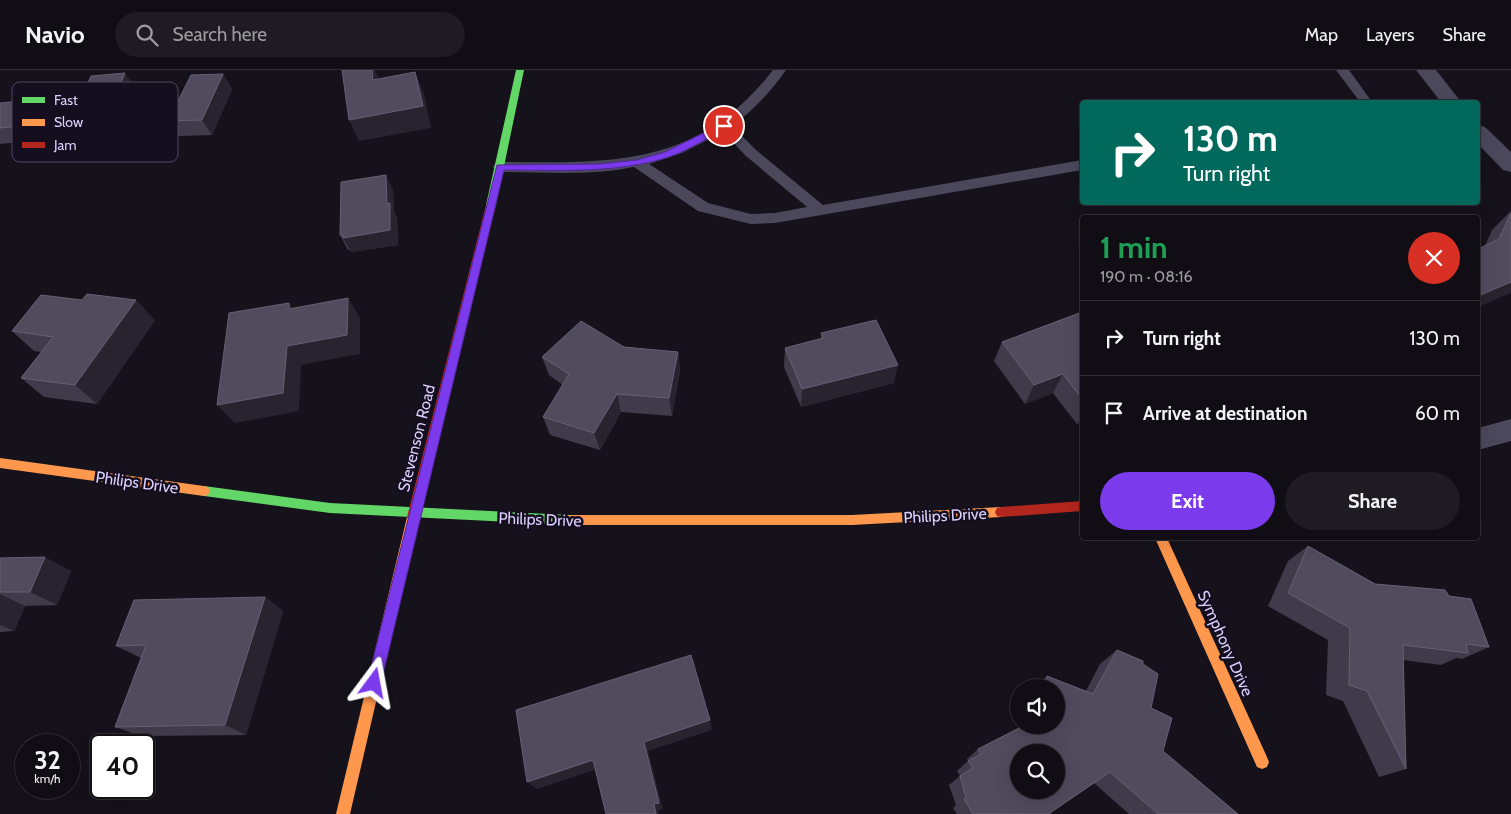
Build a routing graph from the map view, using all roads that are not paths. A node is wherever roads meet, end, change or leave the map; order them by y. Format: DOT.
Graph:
graph roads {
  1 [pos="520,70"];
  2 [pos="780,70"];
  3 [pos="1342,70"];
  4 [pos="1426,70"];
  5 [pos="1364,100"];
  6 [pos="1449,100"];
  7 [pos="724,126"];
  8 [pos="1480,134"];
  9 [pos="637,162"];
  10 [pos="1080,164"];
  11 [pos="1511,165"];
  12 [pos="500,167"];
  13 [pos="820,210"];
  14 [pos="1511,430"];
  15 [pos="1480,438"];
  16 [pos="0,463"];
  17 [pos="1080,506"];
  18 [pos="414,514"];
  19 [pos="1162,540"];
  20 [pos="1262,762"];
  21 [pos="343,814"];
  1 -- 12 [label="street, Stevenson Road"];
  2 -- 7 [label="lane"];
  3 -- 5 [label="lane"];
  4 -- 6 [label="street"];
  7 -- 9 [label="lane"];
  7 -- 13 [label="lane"];
  8 -- 11 [label="street"];
  9 -- 12 [label="lane"];
  9 -- 13 [label="lane"];
  10 -- 13 [label="lane"];
  12 -- 18 [label="street, Stevenson Road"];
  14 -- 15 [label="street"];
  16 -- 18 [label="street, Philips Drive"];
  17 -- 18 [label="street, Philips Drive"];
  18 -- 21 [label="street, Stevenson Road"];
  19 -- 20 [label="street, Symphony Drive"];
}
